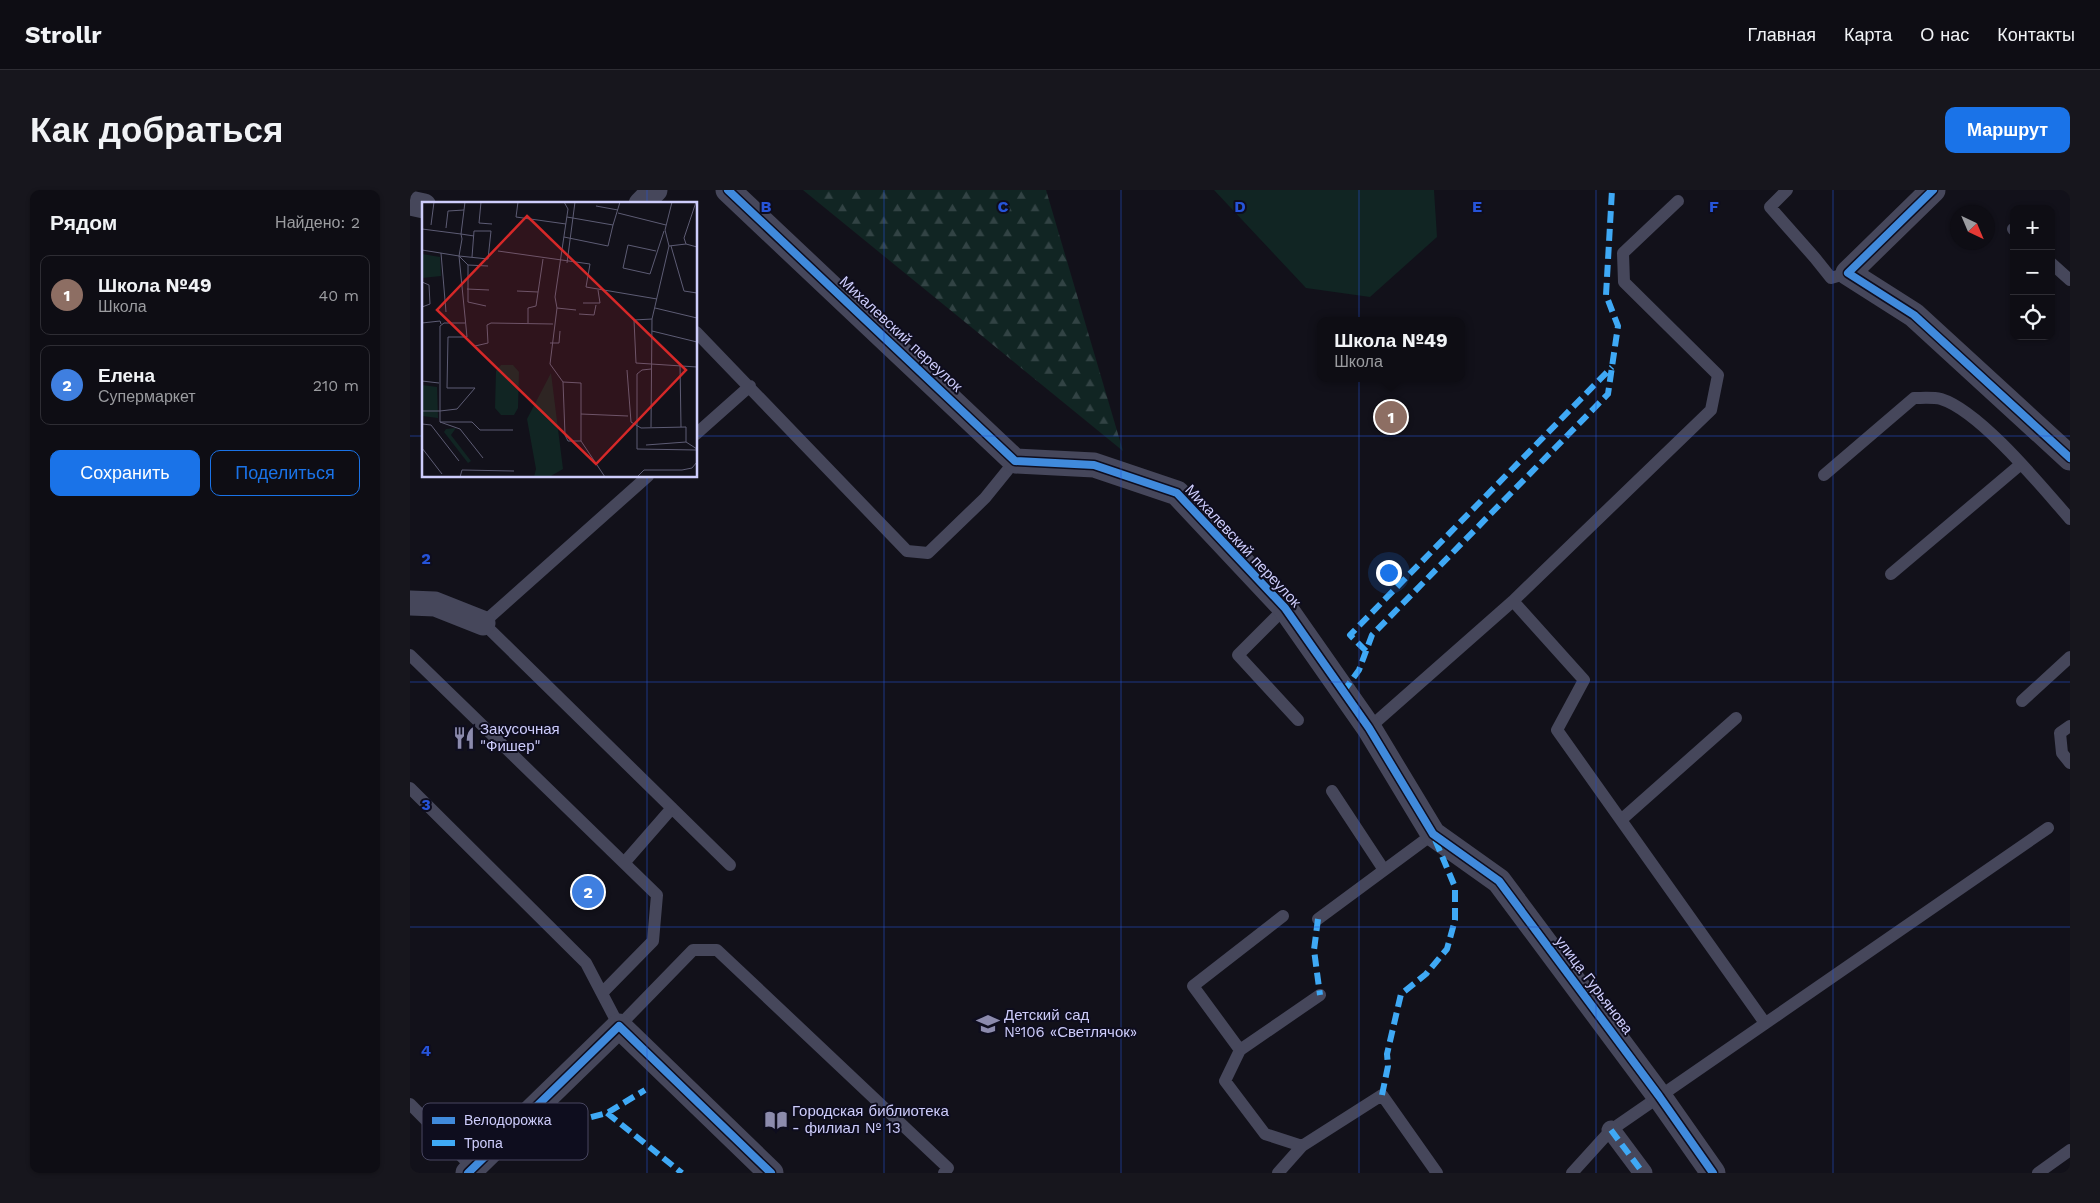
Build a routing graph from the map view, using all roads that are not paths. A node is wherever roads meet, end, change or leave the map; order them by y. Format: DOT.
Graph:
graph roads {
  1 [pos="655,190"];
  2 [pos="728,190"];
  3 [pos="1787,190"];
  4 [pos="1932,190"];
  5 [pos="1678,201"];
  6 [pos="643,202"];
  7 [pos="2055,267"];
  8 [pos="1848,273"];
  9 [pos="2070,280"];
  10 [pos="698,334"];
  11 [pos="750,386"];
  12 [pos="698,432"];
  13 [pos="2070,458"];
  14 [pos="1015,460"];
  15 [pos="2022,464"];
  16 [pos="1824,475"];
  17 [pos="646,478"];
  18 [pos="2070,519"];
  19 [pos="1891,574"];
  20 [pos="1513,601"];
  21 [pos="410,603"];
  22 [pos="1285,608"];
  23 [pos="484,622"];
  24 [pos="410,656"];
  25 [pos="2070,658"];
  26 [pos="2022,701"];
  27 [pos="1736,718"];
  28 [pos="1298,720"];
  29 [pos="2070,726"];
  30 [pos="1369,728"];
  31 [pos="2070,763"];
  32 [pos="410,788"];
  33 [pos="1332,791"];
  34 [pos="672,808"];
  35 [pos="1621,820"];
  36 [pos="2048,828"];
  37 [pos="1433,834"];
  38 [pos="624,863"];
  39 [pos="730,865"];
  40 [pos="1384,870"];
  41 [pos="1283,916"];
  42 [pos="1318,919"];
  43 [pos="602,993"];
  44 [pos="1320,994"];
  45 [pos="1765,1023"];
  46 [pos="619,1026"];
  47 [pos="1240,1050"];
  48 [pos="1659,1096"];
  49 [pos="540,1103"];
  50 [pos="410,1104"];
  51 [pos="422,1117"];
  52 [pos="1611,1130"];
  53 [pos="1302,1146"];
  54 [pos="2070,1150"];
  55 [pos="461,1160"];
  56 [pos="482,1160"];
  57 [pos="471,1171"];
  58 [pos="771,1173"];
  59 [pos="944,1173"];
  60 [pos="1278,1173"];
  61 [pos="1437,1173"];
  62 [pos="1572,1173"];
  63 [pos="1643,1173"];
  64 [pos="1713,1173"];
  65 [pos="2038,1173"];
  1 -- 6 [label="street"];
  2 -- 14 [label="street, Михалевский переулок"];
  3 -- 8 [label="lane"];
  4 -- 8 [label="street"];
  5 -- 20 [label="lane"];
  7 -- 9 [label="lane"];
  8 -- 13 [label="street"];
  10 -- 11 [label="lane"];
  11 -- 12 [label="lane"];
  11 -- 14 [label="lane"];
  14 -- 22 [label="street, Михалевский переулок"];
  15 -- 16 [label="lane"];
  15 -- 18 [label="lane"];
  15 -- 19 [label="lane"];
  17 -- 23 [label="lane"];
  20 -- 30 [label="lane"];
  20 -- 35 [label="lane"];
  21 -- 23 [label="street"];
  22 -- 28 [label="lane"];
  22 -- 30 [label="street, Михалевский переулок"];
  23 -- 34 [label="lane"];
  24 -- 38 [label="lane"];
  25 -- 26 [label="lane"];
  27 -- 35 [label="lane"];
  29 -- 31 [label="lane"];
  30 -- 37 [label="street, Михалевский переулок"];
  32 -- 43 [label="lane"];
  33 -- 40 [label="lane"];
  34 -- 38 [label="lane"];
  34 -- 39 [label="lane"];
  35 -- 45 [label="lane"];
  36 -- 45 [label="lane"];
  37 -- 40 [label="lane"];
  37 -- 48 [label="street, улица Гурьянова"];
  38 -- 43 [label="lane"];
  40 -- 42 [label="lane"];
  41 -- 47 [label="lane"];
  43 -- 46 [label="lane"];
  44 -- 47 [label="lane"];
  45 -- 48 [label="lane"];
  46 -- 49 [label="street"];
  46 -- 58 [label="street"];
  46 -- 59 [label="lane"];
  47 -- 53 [label="lane"];
  48 -- 52 [label="lane"];
  48 -- 64 [label="street, улица Гурьянова"];
  50 -- 51 [label="lane"];
  52 -- 62 [label="lane"];
  52 -- 63 [label="street"];
  53 -- 60 [label="lane"];
  53 -- 61 [label="lane"];
  54 -- 65 [label="lane"];
  55 -- 57 [label="lane"];
  56 -- 57 [label="street"];
}
